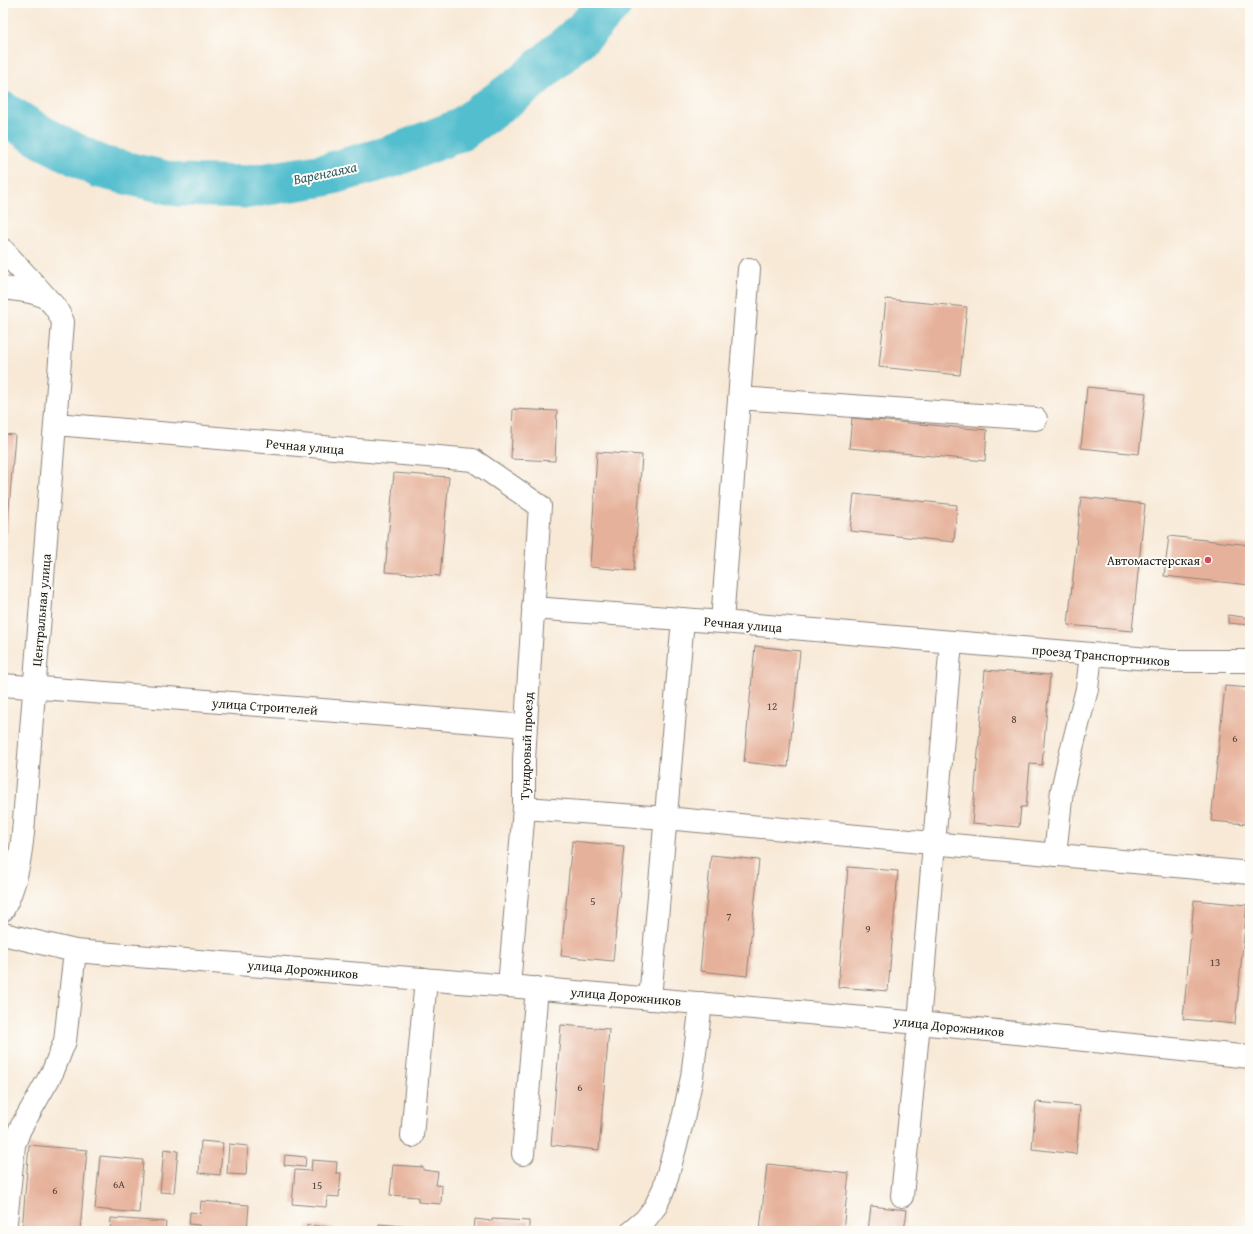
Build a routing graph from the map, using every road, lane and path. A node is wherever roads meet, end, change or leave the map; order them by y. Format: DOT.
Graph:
graph roads {
  1 [pos="3,250"];
  2 [pos="749,269"];
  3 [pos="3,288"];
  4 [pos="52,303"];
  5 [pos="739,398"];
  6 [pos="1036,419"];
  7 [pos="56,424"];
  8 [pos="540,506"];
  9 [pos="534,608"];
  10 [pos="683,619"];
  11 [pos="722,622"];
  12 [pos="951,642"];
  13 [pos="1091,654"];
  14 [pos="1250,661"];
  15 [pos="3,685"];
  16 [pos="35,688"];
  17 [pos="527,726"];
  18 [pos="524,808"];
  19 [pos="666,818"];
  20 [pos="934,843"];
  21 [pos="1055,855"];
  22 [pos="1250,873"];
  23 [pos="3,910"];
  24 [pos="3,934"];
  25 [pos="75,951"];
  26 [pos="426,979"];
  27 [pos="509,986"];
  28 [pos="537,988"];
  29 [pos="650,999"];
  30 [pos="701,1003"];
  31 [pos="919,1023"];
  32 [pos="1250,1057"];
  33 [pos="412,1136"];
  34 [pos="523,1154"];
  35 [pos="902,1196"];
  36 [pos="5,1231"];
  37 [pos="632,1231"];
  1 -- 4 [label="street"];
  2 -- 5 [label="street"];
  3 -- 4 [label="street"];
  4 -- 7 [label="street, Центральная улица"];
  5 -- 6 [label="street"];
  5 -- 11 [label="street"];
  7 -- 8 [label="street, Речная улица"];
  7 -- 16 [label="street, Центральная улица"];
  8 -- 9 [label="street, Тундровый проезд"];
  9 -- 10 [label="street, Речная улица"];
  9 -- 17 [label="street, Тундровый проезд"];
  10 -- 11 [label="street, Речная улица"];
  10 -- 19 [label="street"];
  11 -- 12 [label="street, Речная улица"];
  12 -- 13 [label="street, проезд Транспортников"];
  12 -- 20 [label="street"];
  13 -- 14 [label="street, проезд Транспортников"];
  13 -- 21 [label="street"];
  15 -- 16 [label="street, улица Строителей"];
  16 -- 17 [label="street, улица Строителей"];
  16 -- 23 [label="street, Центральная улица"];
  17 -- 18 [label="street, Тундровый проезд"];
  18 -- 19 [label="street"];
  18 -- 27 [label="street, Тундровый проезд"];
  19 -- 20 [label="street"];
  19 -- 29 [label="street"];
  20 -- 21 [label="street"];
  20 -- 31 [label="street"];
  21 -- 22 [label="street"];
  24 -- 25 [label="street, улица Дорожников"];
  25 -- 26 [label="street, улица Дорожников"];
  25 -- 36 [label="street"];
  26 -- 27 [label="street, улица Дорожников"];
  26 -- 33 [label="street"];
  27 -- 28 [label="street, улица Дорожников"];
  28 -- 29 [label="street, улица Дорожников"];
  28 -- 34 [label="street"];
  29 -- 30 [label="street, улица Дорожников"];
  30 -- 31 [label="street, улица Дорожников"];
  30 -- 37 [label="street"];
  31 -- 32 [label="street, улица Дорожников"];
  31 -- 35 [label="street"];
}
